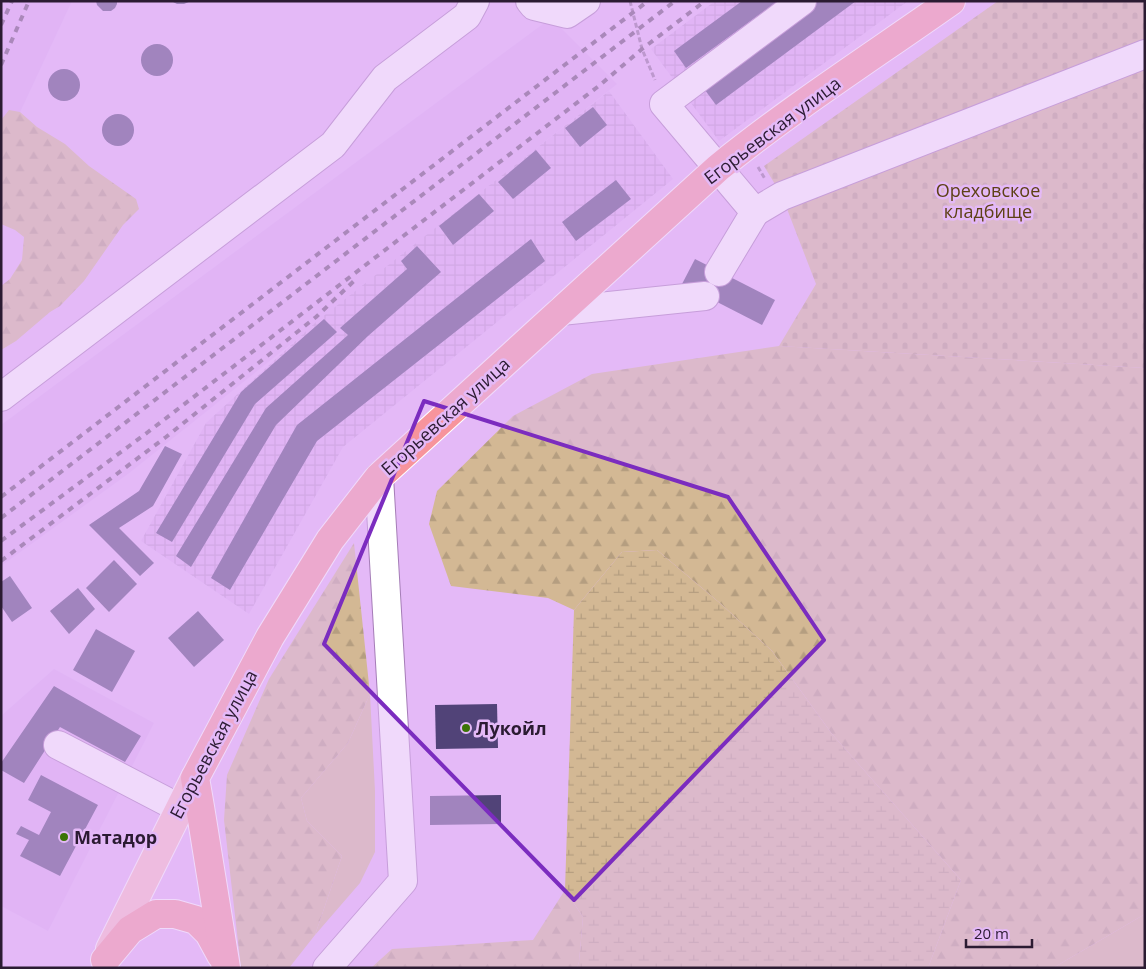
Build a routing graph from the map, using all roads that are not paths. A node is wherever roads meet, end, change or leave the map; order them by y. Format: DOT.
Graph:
graph roads {
  1 [pos="475,1"];
  2 [pos="530,1"];
  3 [pos="586,1"];
  4 [pos="802,1"];
  5 [pos="951,1"];
  6 [pos="1145,54"];
  7 [pos="718,168"];
  8 [pos="755,212"];
  9 [pos="719,272"];
  10 [pos="705,296"];
  11 [pos="561,311"];
  12 [pos="1,397"];
  13 [pos="379,477"];
  14 [pos="58,745"];
  15 [pos="195,778"];
  16 [pos="179,808"];
  17 [pos="103,964"];
  18 [pos="226,965"];
  19 [pos="327,968"];
  1 -- 12 [label="lane"];
  2 -- 3 [label="lane"];
  4 -- 7 [label="lane"];
  5 -- 7 [label="highway, Егорьевская улица"];
  6 -- 8 [label="lane"];
  7 -- 8 [label="lane"];
  7 -- 11 [label="highway, Егорьевская улица"];
  8 -- 9 [label="lane"];
  10 -- 11 [label="lane"];
  11 -- 13 [label="highway, Егорьевская улица"];
  13 -- 15 [label="highway, Егорьевская улица"];
  13 -- 19 [label="lane"];
  14 -- 16 [label="lane"];
  15 -- 16 [label="main road, Егорьевская улица"];
  15 -- 18 [label="highway"];
  16 -- 17 [label="main road, Егорьевская улица"];
  17 -- 18 [label="highway"];
}
